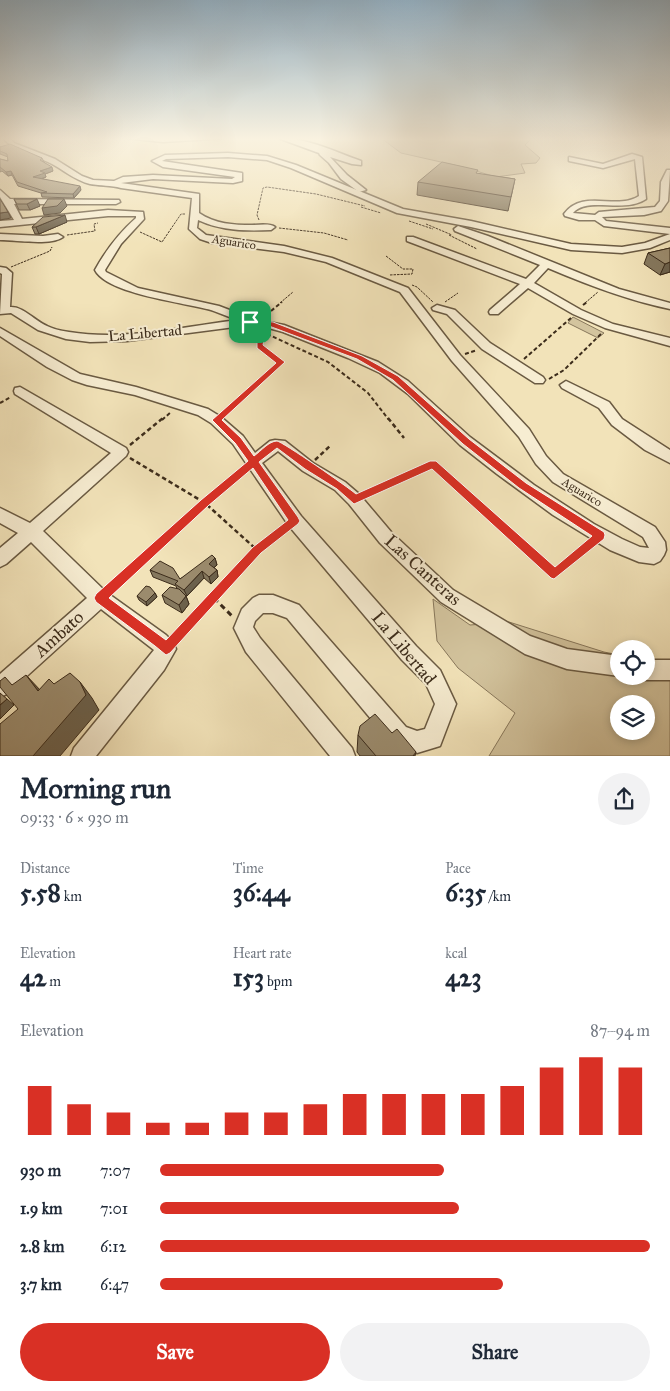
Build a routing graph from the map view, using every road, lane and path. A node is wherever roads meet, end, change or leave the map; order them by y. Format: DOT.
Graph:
graph roads {
  1 [pos="72,173"];
  2 [pos="226,173"];
  3 [pos="310,173"];
  4 [pos="341,173"];
  5 [pos="640,173"];
  6 [pos="669,173"];
  7 [pos="115,183"];
  8 [pos="0,192"];
  9 [pos="8,201"];
  10 [pos="116,202"];
  11 [pos="377,205"];
  12 [pos="194,214"];
  13 [pos="410,214"];
  14 [pos="597,218"];
  15 [pos="96,220"];
  16 [pos="136,222"];
  17 [pos="20,223"];
  18 [pos="0,224"];
  19 [pos="271,227"];
  20 [pos="670,231"];
  21 [pos="442,232"];
  22 [pos="0,237"];
  23 [pos="58,237"];
  24 [pos="670,237"];
  25 [pos="410,239"];
  26 [pos="348,240"];
  27 [pos="477,249"];
  28 [pos="386,256"];
  29 [pos="546,264"];
  30 [pos="1,270"];
  31 [pos="387,275"];
  32 [pos="528,284"];
  33 [pos="604,288"];
  34 [pos="293,292"];
  35 [pos="458,293"];
  36 [pos="670,306"];
  37 [pos="437,308"];
  38 [pos="2,310"];
  39 [pos="494,312"];
  40 [pos="577,312"];
  41 [pos="258,326"];
  42 [pos="609,326"];
  43 [pos="0,332"];
  44 [pos="670,342"];
  45 [pos="486,346"];
  46 [pos="456,358"];
  47 [pos="516,366"];
  48 [pos="539,380"];
  49 [pos="566,385"];
  50 [pos="20,391"];
  51 [pos="0,403"];
  52 [pos="180,405"];
  53 [pos="216,420"];
  54 [pos="404,438"];
  55 [pos="331,444"];
  56 [pos="121,452"];
  57 [pos="670,457"];
  58 [pos="254,462"];
  59 [pos="308,467"];
  60 [pos="354,499"];
  61 [pos="205,503"];
  62 [pos="0,515"];
  63 [pos="295,521"];
  64 [pos="32,532"];
  65 [pos="600,535"];
  66 [pos="257,550"];
  67 [pos="664,551"];
  68 [pos="0,559"];
  69 [pos="213,597"];
  70 [pos="100,598"];
  71 [pos="243,628"];
  72 [pos="166,649"];
  73 [pos="610,665"];
  74 [pos="655,670"];
  75 [pos="670,670"];
  76 [pos="0,687"];
  77 [pos="82,756"];
  78 [pos="344,756"];
  1 -- 7 [label="street"];
  2 -- 7 [label="street"];
  3 -- 11 [label="street"];
  4 -- 11 [label="street"];
  5 -- 14 [label="street"];
  6 -- 14 [label="street"];
  7 -- 12 [label="street, Aguarico"];
  8 -- 9 [label="street"];
  9 -- 10 [label="street"];
  9 -- 17 [label="street"];
  11 -- 13 [label="street"];
  11 -- 19 [label="path"];
  12 -- 16 [label="path"];
  12 -- 19 [label="street"];
  12 -- 46 [label="street, Aguarico"];
  13 -- 24 [label="street"];
  13 -- 29 [label="street"];
  14 -- 20 [label="street"];
  15 -- 23 [label="path"];
  16 -- 17 [label="street"];
  16 -- 41 [label="street"];
  17 -- 18 [label="street"];
  19 -- 26 [label="path"];
  21 -- 27 [label="path"];
  22 -- 23 [label="street"];
  23 -- 30 [label="path"];
  25 -- 32 [label="street"];
  28 -- 31 [label="path"];
  29 -- 32 [label="street"];
  29 -- 33 [label="street"];
  30 -- 38 [label="street"];
  32 -- 39 [label="street"];
  32 -- 40 [label="street"];
  33 -- 36 [label="street"];
  33 -- 40 [label="path"];
  34 -- 41 [label="path"];
  35 -- 37 [label="path"];
  37 -- 45 [label="street"];
  38 -- 41 [label="street, La Libertad"];
  40 -- 42 [label="street"];
  40 -- 47 [label="path"];
  41 -- 53 [label="path"];
  41 -- 54 [label="path"];
  41 -- 65 [label="street, La Libertad"];
  42 -- 44 [label="street"];
  42 -- 48 [label="path"];
  43 -- 52 [label="street, La Libertad"];
  45 -- 46 [label="path"];
  45 -- 47 [label="street"];
  46 -- 67 [label="street, Aguarico"];
  47 -- 48 [label="street"];
  49 -- 57 [label="street"];
  50 -- 51 [label="path"];
  50 -- 56 [label="street"];
  52 -- 53 [label="street, La Libertad"];
  52 -- 56 [label="path"];
  53 -- 58 [label="street, La Libertad"];
  55 -- 59 [label="path"];
  56 -- 61 [label="path"];
  56 -- 64 [label="street"];
  58 -- 59 [label="street, Las Canteras"];
  58 -- 61 [label="path"];
  58 -- 63 [label="street, La Libertad"];
  59 -- 60 [label="street, Las Canteras"];
  60 -- 65 [label="path"];
  60 -- 73 [label="street, Las Canteras"];
  61 -- 66 [label="path"];
  61 -- 70 [label="path"];
  62 -- 64 [label="street"];
  63 -- 66 [label="path"];
  63 -- 71 [label="street, La Libertad"];
  64 -- 68 [label="street"];
  64 -- 70 [label="street"];
  65 -- 67 [label="street, La Libertad"];
  66 -- 69 [label="path"];
  69 -- 71 [label="path"];
  69 -- 72 [label="path"];
  70 -- 72 [label="street"];
  70 -- 76 [label="street, Ambato"];
  71 -- 78 [label="street"];
  72 -- 77 [label="street"];
  74 -- 75 [label="street"];
}
